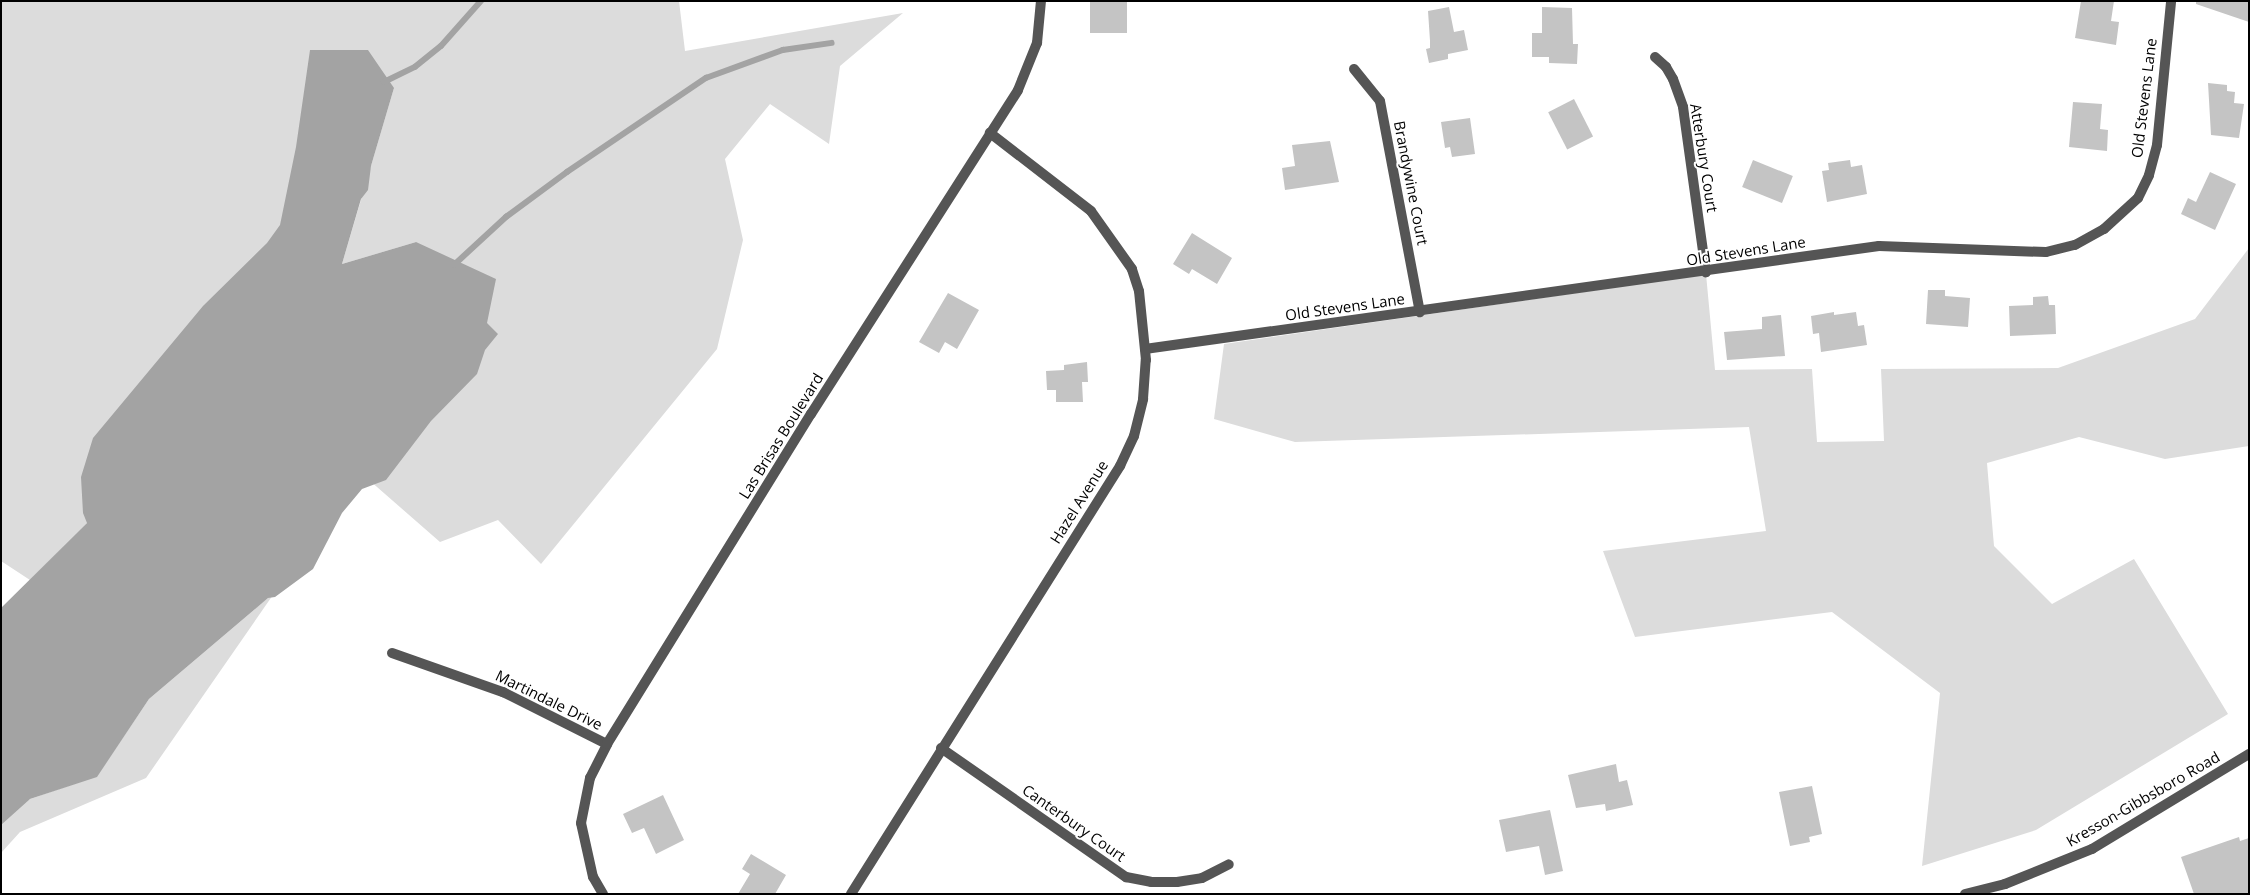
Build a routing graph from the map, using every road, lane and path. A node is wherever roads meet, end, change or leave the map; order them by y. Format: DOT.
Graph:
graph roads {
  1 [pos="1041,1"];
  2 [pos="2171,1"];
  3 [pos="1655,58"];
  4 [pos="1354,69"];
  5 [pos="990,133"];
  6 [pos="1706,272"];
  7 [pos="1420,312"];
  8 [pos="1145,349"];
  9 [pos="392,653"];
  10 [pos="607,744"];
  11 [pos="941,748"];
  12 [pos="2249,754"];
  13 [pos="1229,864"];
  14 [pos="603,894"];
  15 [pos="851,894"];
  16 [pos="1966,894"];
  1 -- 5 [label="street, Las Brisas Boulevard"];
  2 -- 6 [label="street, Old Stevens Lane"];
  3 -- 6 [label="street, Atterbury Court"];
  4 -- 7 [label="street, Brandywine Court"];
  5 -- 8 [label="street, Hazel Avenue"];
  5 -- 10 [label="street, Las Brisas Boulevard"];
  6 -- 7 [label="street, Old Stevens Lane"];
  7 -- 8 [label="street, Old Stevens Lane"];
  8 -- 11 [label="street, Hazel Avenue"];
  9 -- 10 [label="street, Martindale Drive"];
  10 -- 14 [label="street, Las Brisas Boulevard"];
  11 -- 13 [label="street, Canterbury Court"];
  11 -- 15 [label="street, Hazel Avenue"];
  12 -- 16 [label="street, Kresson-Gibbsboro Road"];
}
